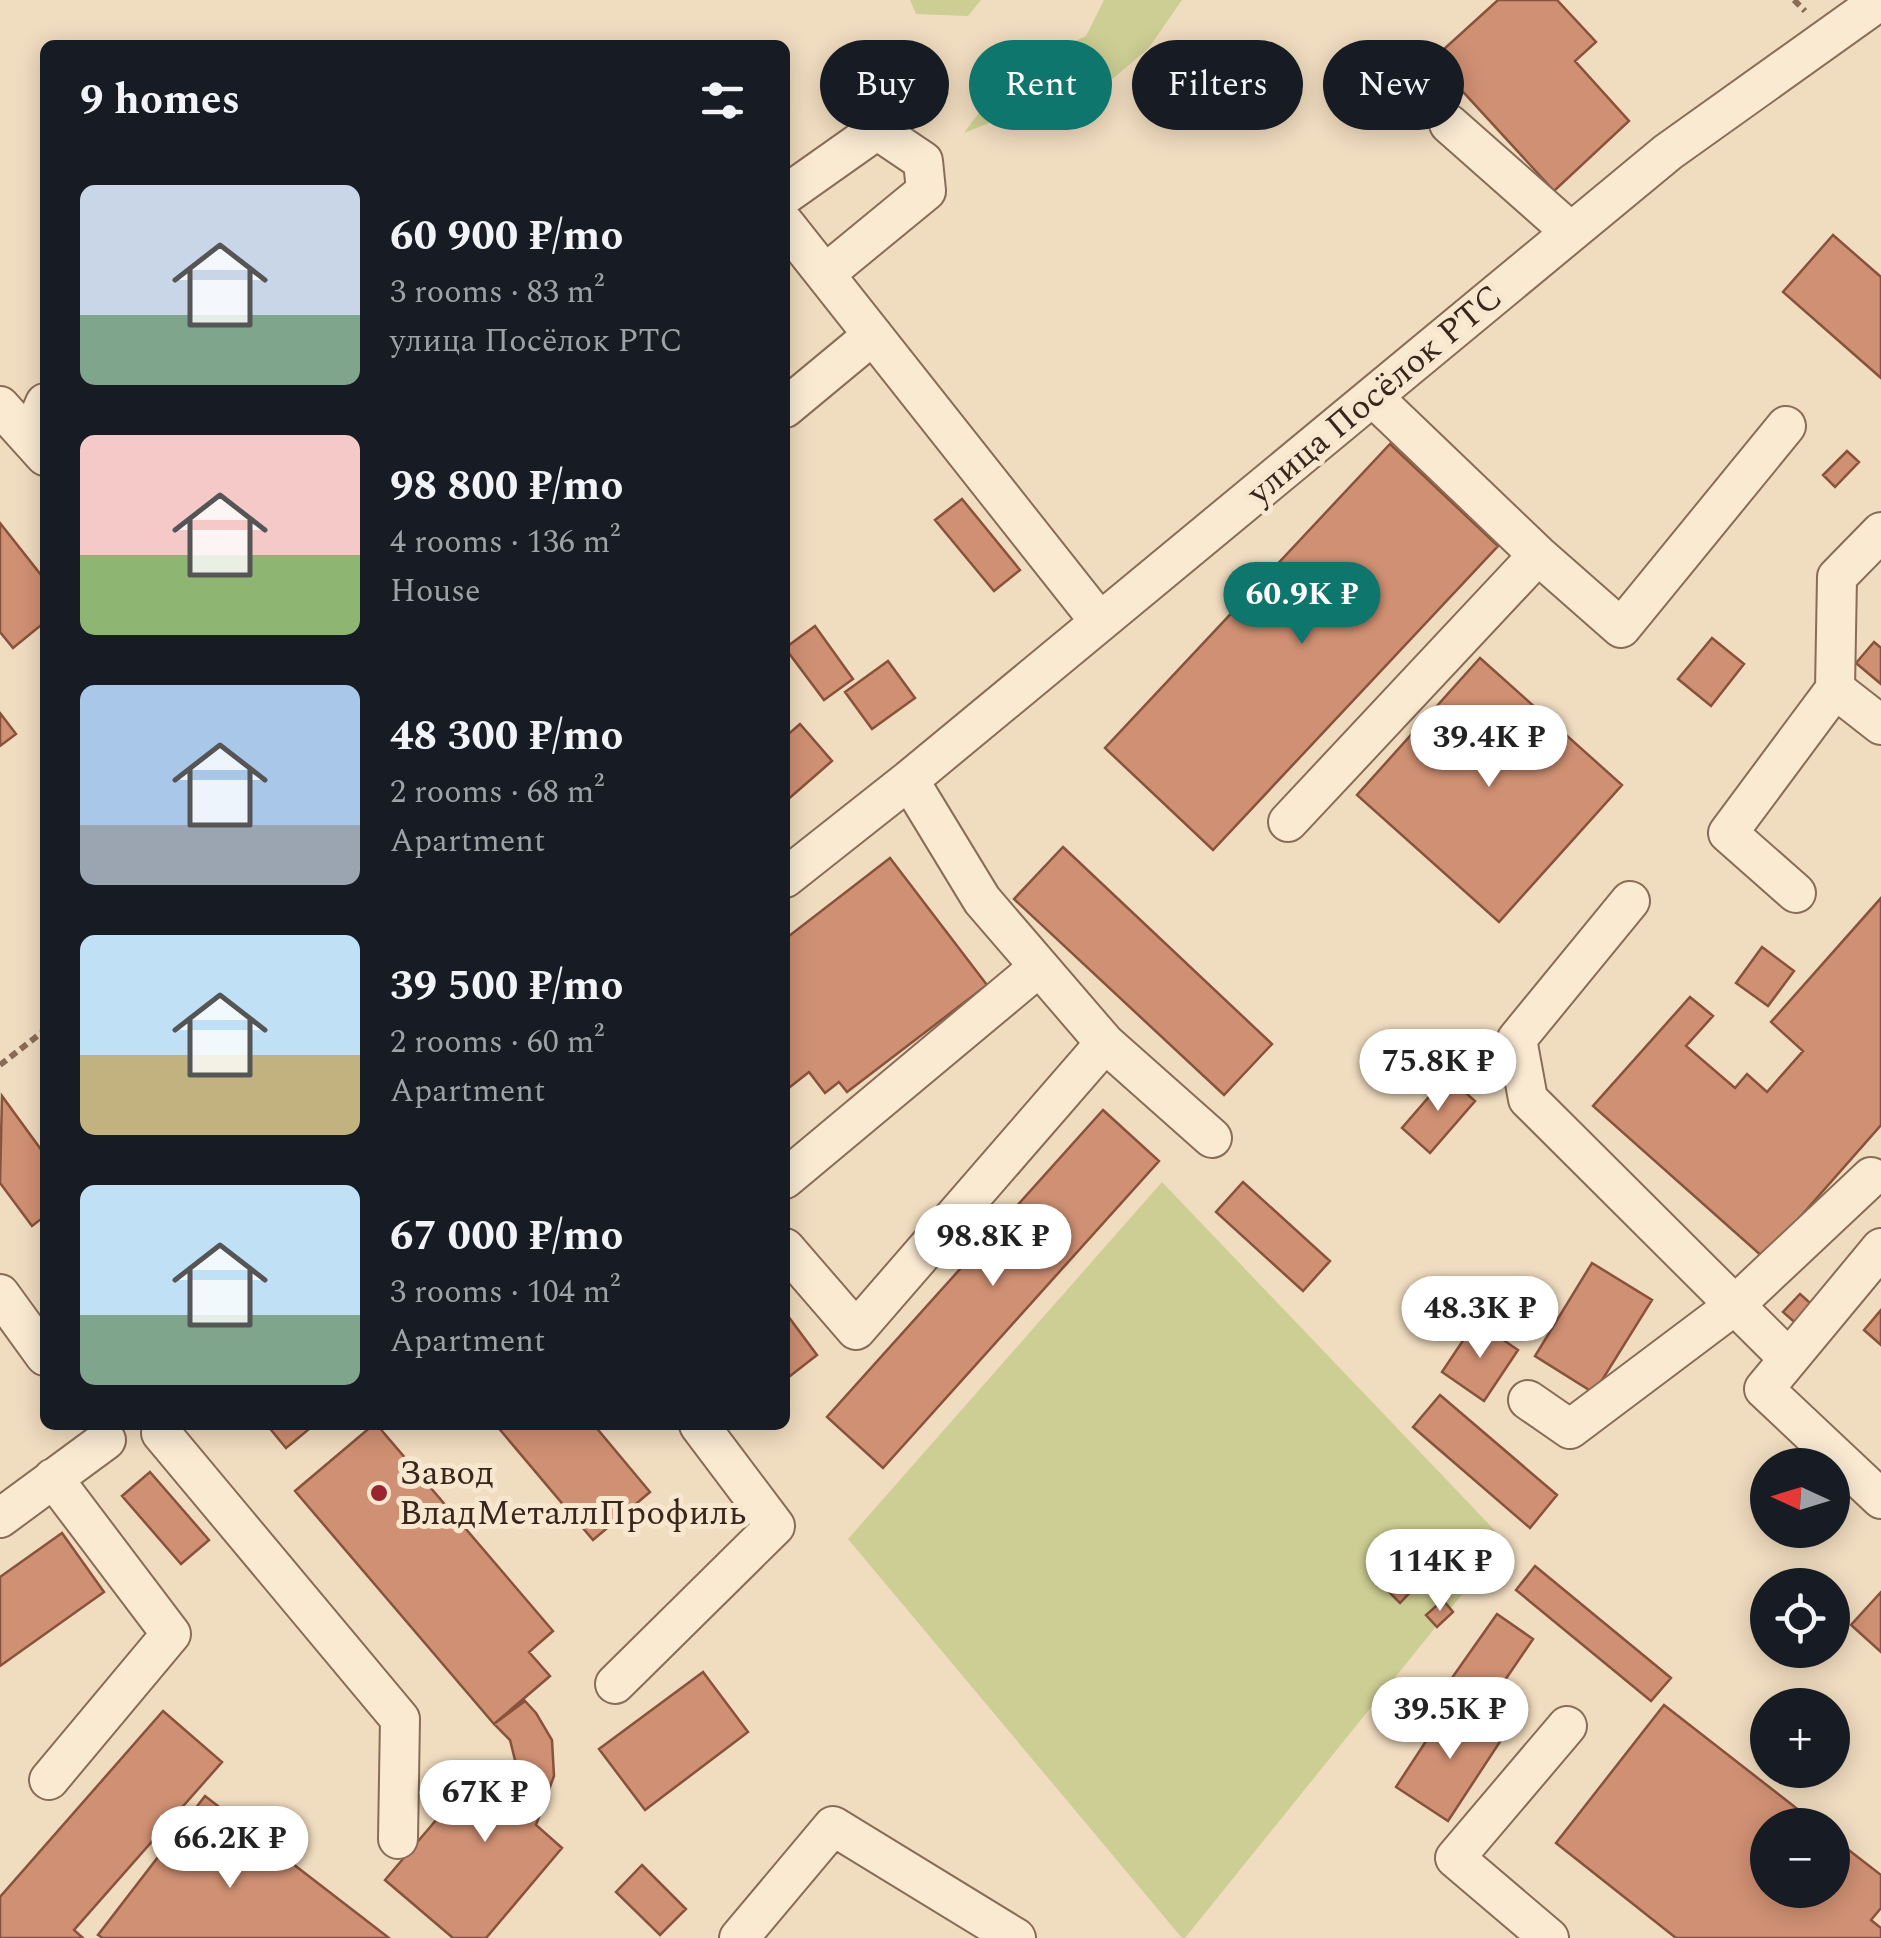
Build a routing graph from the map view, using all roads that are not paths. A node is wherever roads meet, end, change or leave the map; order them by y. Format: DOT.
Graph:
graph roads {
  1 [pos="1881,0"];
  2 [pos="1456,130"];
  3 [pos="790,191"];
  4 [pos="790,230"];
  5 [pos="1571,232"];
  6 [pos="825,274"];
  7 [pos="873,335"];
  8 [pos="1372,396"];
  9 [pos="790,404"];
  10 [pos="0,406"];
  11 [pos="1786,426"];
  12 [pos="37,447"];
  13 [pos="1881,532"];
  14 [pos="1538,555"];
  15 [pos="1100,622"];
  16 [pos="1835,688"];
  17 [pos="1881,726"];
  18 [pos="909,780"];
  19 [pos="1288,822"];
  20 [pos="790,874"];
  21 [pos="1796,893"];
  22 [pos="1630,900"];
  23 [pos="1039,967"];
  24 [pos="1105,1043"];
  25 [pos="1212,1138"];
  26 [pos="790,1175"];
  27 [pos="1870,1177"];
  28 [pos="1881,1248"];
  29 [pos="790,1254"];
  30 [pos="0,1294"];
  31 [pos="1735,1305"];
  32 [pos="40,1349"];
  33 [pos="1789,1359"];
  34 [pos="1528,1400"];
  35 [pos="144,1430"];
  36 [pos="167,1430"];
  37 [pos="703,1430"];
  38 [pos="100,1432"];
  39 [pos="54,1478"];
  40 [pos="1881,1499"];
  41 [pos="0,1518"];
  42 [pos="614,1684"];
  43 [pos="1567,1726"];
  44 [pos="50,1780"];
  45 [pos="398,1839"];
  46 [pos="739,1938"];
  47 [pos="1016,1938"];
  48 [pos="1549,1938"];
  1 -- 5 [label="street, улица Посёлок РТС"];
  2 -- 5 [label="street"];
  3 -- 6 [label="street"];
  4 -- 6 [label="street"];
  5 -- 8 [label="street, улица Посёлок РТС"];
  6 -- 7 [label="street"];
  7 -- 9 [label="street"];
  7 -- 15 [label="street"];
  8 -- 14 [label="street"];
  8 -- 15 [label="street, улица Посёлок РТС"];
  10 -- 12 [label="street"];
  11 -- 14 [label="street"];
  13 -- 16 [label="street"];
  14 -- 19 [label="street"];
  15 -- 18 [label="street, улица Посёлок РТС"];
  16 -- 17 [label="street"];
  16 -- 21 [label="street"];
  18 -- 20 [label="street, улица Посёлок РТС"];
  18 -- 23 [label="street"];
  22 -- 31 [label="street"];
  23 -- 24 [label="street"];
  23 -- 26 [label="street"];
  24 -- 25 [label="street"];
  24 -- 29 [label="street"];
  27 -- 31 [label="street"];
  28 -- 33 [label="street"];
  30 -- 32 [label="street"];
  31 -- 33 [label="street"];
  31 -- 34 [label="street"];
  33 -- 40 [label="street"];
  35 -- 38 [label="street"];
  36 -- 45 [label="street"];
  37 -- 42 [label="street"];
  38 -- 39 [label="street"];
  39 -- 41 [label="street"];
  39 -- 44 [label="street"];
  43 -- 48 [label="street"];
  46 -- 47 [label="street"];
}
